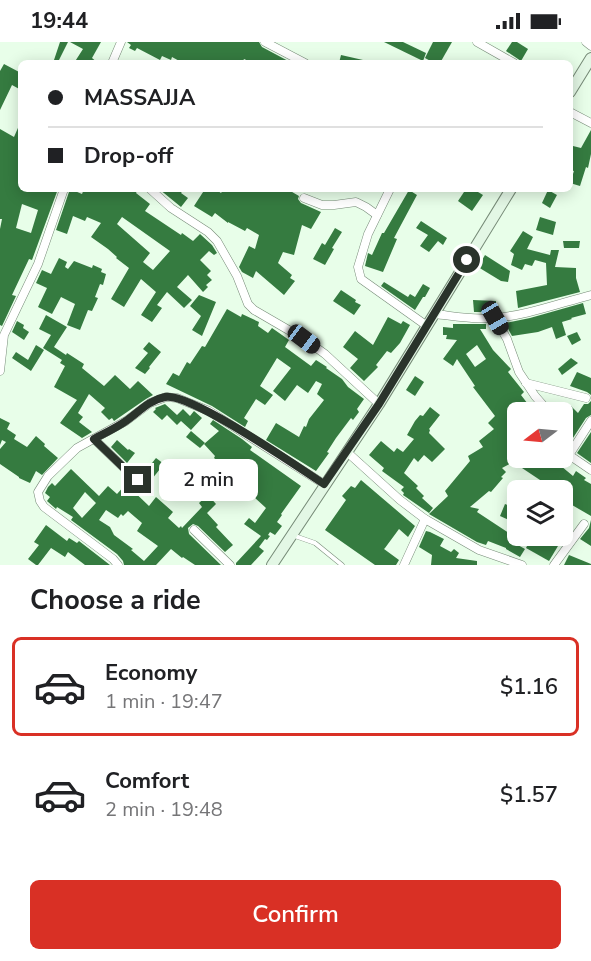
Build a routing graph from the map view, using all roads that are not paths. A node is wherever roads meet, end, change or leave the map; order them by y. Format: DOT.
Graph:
graph roads {
  1 [pos="121,42"];
  2 [pos="265,42"];
  3 [pos="477,42"];
  4 [pos="586,42"];
  5 [pos="591,46"];
  6 [pos="591,58"];
  7 [pos="113,60"];
  8 [pos="298,60"];
  9 [pos="509,60"];
  10 [pos="586,74"];
  11 [pos="573,89"];
  12 [pos="573,114"];
  13 [pos="591,123"];
  14 [pos="63,192"];
  15 [pos="153,192"];
  16 [pos="388,192"];
  17 [pos="509,192"];
  18 [pos="304,198"];
  19 [pos="377,215"];
  20 [pos="591,295"];
  21 [pos="435,314"];
  22 [pos="495,318"];
  23 [pos="427,326"];
  24 [pos="0,371"];
  25 [pos="526,383"];
  26 [pos="586,398"];
  27 [pos="540,402"];
  28 [pos="379,404"];
  29 [pos="591,422"];
  30 [pos="94,439"];
  31 [pos="573,449"];
  32 [pos="347,452"];
  33 [pos="573,458"];
  34 [pos="591,470"];
  35 [pos="138,480"];
  36 [pos="324,484"];
  37 [pos="425,519"];
  38 [pos="584,524"];
  39 [pos="194,530"];
  40 [pos="292,535"];
  41 [pos="118,565"];
  42 [pos="230,565"];
  43 [pos="272,565"];
  44 [pos="342,565"];
  45 [pos="404,565"];
  46 [pos="522,565"];
  47 [pos="554,565"];
  1 -- 7 [label="street"];
  2 -- 8 [label="street"];
  3 -- 9 [label="street"];
  4 -- 5 [label="street"];
  6 -- 10 [label="street"];
  10 -- 11 [label="street"];
  12 -- 13 [label="street"];
  14 -- 24 [label="street"];
  15 -- 28 [label="street"];
  16 -- 19 [label="street"];
  17 -- 21 [label="street"];
  18 -- 19 [label="street"];
  19 -- 23 [label="street"];
  20 -- 22 [label="street"];
  21 -- 22 [label="street"];
  21 -- 23 [label="street"];
  22 -- 25 [label="street"];
  23 -- 28 [label="street"];
  25 -- 26 [label="street"];
  25 -- 27 [label="street"];
  28 -- 32 [label="street"];
  29 -- 31 [label="street"];
  30 -- 35 [label="street"];
  30 -- 36 [label="street"];
  30 -- 41 [label="street"];
  32 -- 36 [label="street"];
  32 -- 37 [label="street"];
  33 -- 34 [label="street"];
  36 -- 40 [label="street"];
  37 -- 45 [label="street"];
  37 -- 46 [label="street"];
  38 -- 47 [label="street"];
  39 -- 42 [label="street"];
  40 -- 43 [label="street"];
  40 -- 44 [label="lane"];
}
